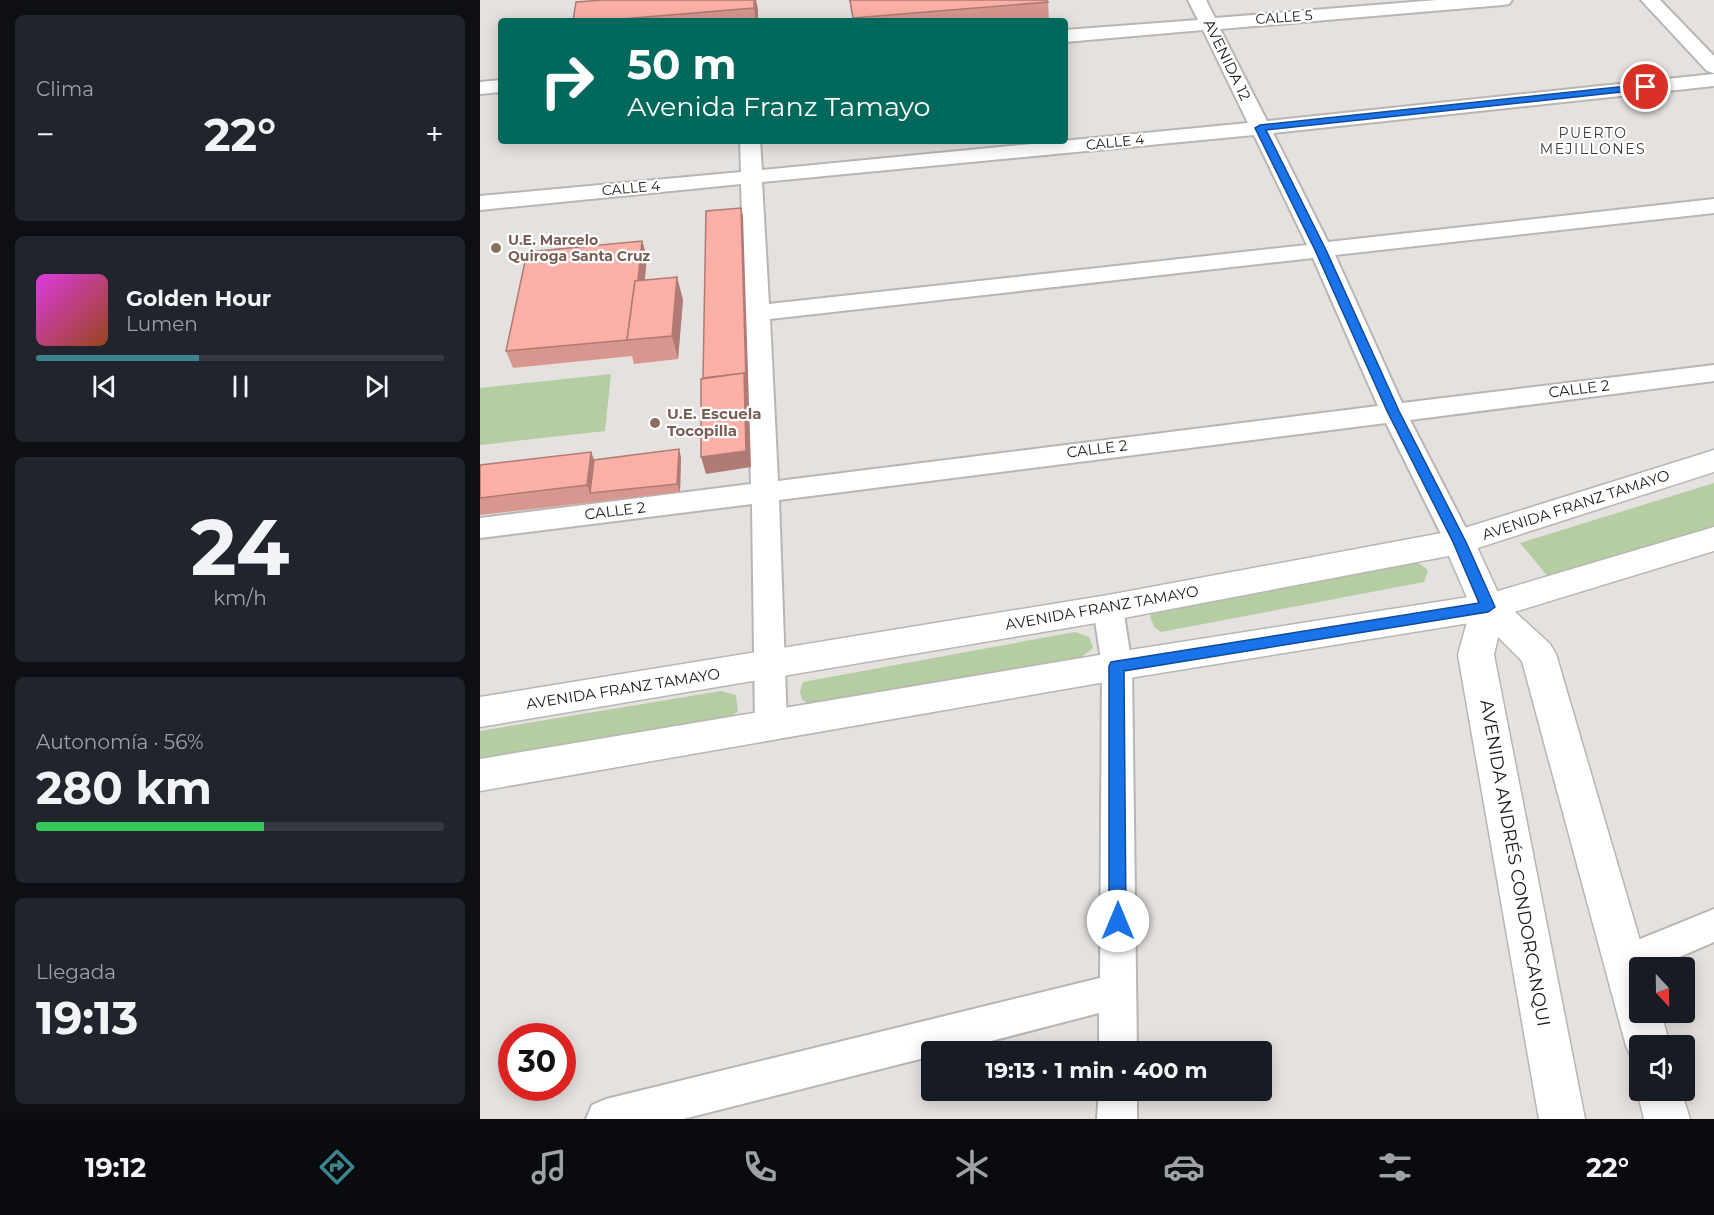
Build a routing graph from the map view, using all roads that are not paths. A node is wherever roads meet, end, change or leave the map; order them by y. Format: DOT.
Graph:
graph roads {
  1 [pos="1197,0"];
  2 [pos="1503,0"];
  3 [pos="1650,0"];
  4 [pos="1209,23"];
  5 [pos="1068,36"];
  6 [pos="1714,67"];
  7 [pos="1714,80"];
  8 [pos="498,86"];
  9 [pos="480,88"];
  10 [pos="1260,128"];
  11 [pos="750,144"];
  12 [pos="751,177"];
  13 [pos="480,203"];
  14 [pos="1714,206"];
  15 [pos="1321,250"];
  16 [pos="759,313"];
  17 [pos="1714,373"];
  18 [pos="1393,411"];
  19 [pos="1714,461"];
  20 [pos="765,491"];
  21 [pos="480,528"];
  22 [pos="1714,538"];
  23 [pos="1459,542"];
  24 [pos="1488,607"];
  25 [pos="1108,608"];
  26 [pos="768,665"];
  27 [pos="1117,666"];
  28 [pos="480,712"];
  29 [pos="771,725"];
  30 [pos="480,775"];
  31 [pos="1714,926"];
  32 [pos="1626,962"];
  33 [pos="1118,991"];
  34 [pos="1645,1035"];
  35 [pos="1118,1041"];
  36 [pos="1118,1101"];
  37 [pos="1662,1101"];
  38 [pos="606,1119"];
  39 [pos="1118,1119"];
  40 [pos="1562,1119"];
  41 [pos="1667,1119"];
  1 -- 4 [label="street, AVENIDA 12"];
  2 -- 4 [label="street, CALLE 5"];
  3 -- 6 [label="street"];
  4 -- 5 [label="street, CALLE 5"];
  4 -- 10 [label="street, AVENIDA 12"];
  7 -- 10 [label="street, CALLE 4"];
  8 -- 9 [label="street"];
  10 -- 12 [label="street, CALLE 4"];
  10 -- 15 [label="street, AVENIDA 12"];
  11 -- 12 [label="street"];
  12 -- 13 [label="street, CALLE 4"];
  12 -- 16 [label="street"];
  14 -- 15 [label="street"];
  15 -- 16 [label="street"];
  15 -- 18 [label="street, AVENIDA 12"];
  16 -- 20 [label="street"];
  17 -- 18 [label="street, CALLE 2"];
  18 -- 20 [label="street, CALLE 2"];
  18 -- 23 [label="street, AVENIDA 12"];
  19 -- 23 [label="main road, AVENIDA FRANZ TAMAYO"];
  20 -- 21 [label="street, CALLE 2"];
  20 -- 26 [label="street"];
  22 -- 24 [label="main road"];
  23 -- 24 [label="main road"];
  23 -- 25 [label="main road, AVENIDA FRANZ TAMAYO"];
  24 -- 27 [label="main road"];
  24 -- 32 [label="main road"];
  24 -- 40 [label="main road, AVENIDA ANDRÉS CONDORCANQUI"];
  25 -- 26 [label="main road, AVENIDA FRANZ TAMAYO"];
  25 -- 27 [label="street"];
  26 -- 28 [label="main road, AVENIDA FRANZ TAMAYO"];
  26 -- 29 [label="street"];
  27 -- 29 [label="main road"];
  27 -- 33 [label="street"];
  29 -- 30 [label="main road"];
  31 -- 32 [label="street"];
  32 -- 34 [label="main road"];
  33 -- 35 [label="street"];
  33 -- 38 [label="street"];
  36 -- 39 [label="street"];
  37 -- 41 [label="main road"];
}
